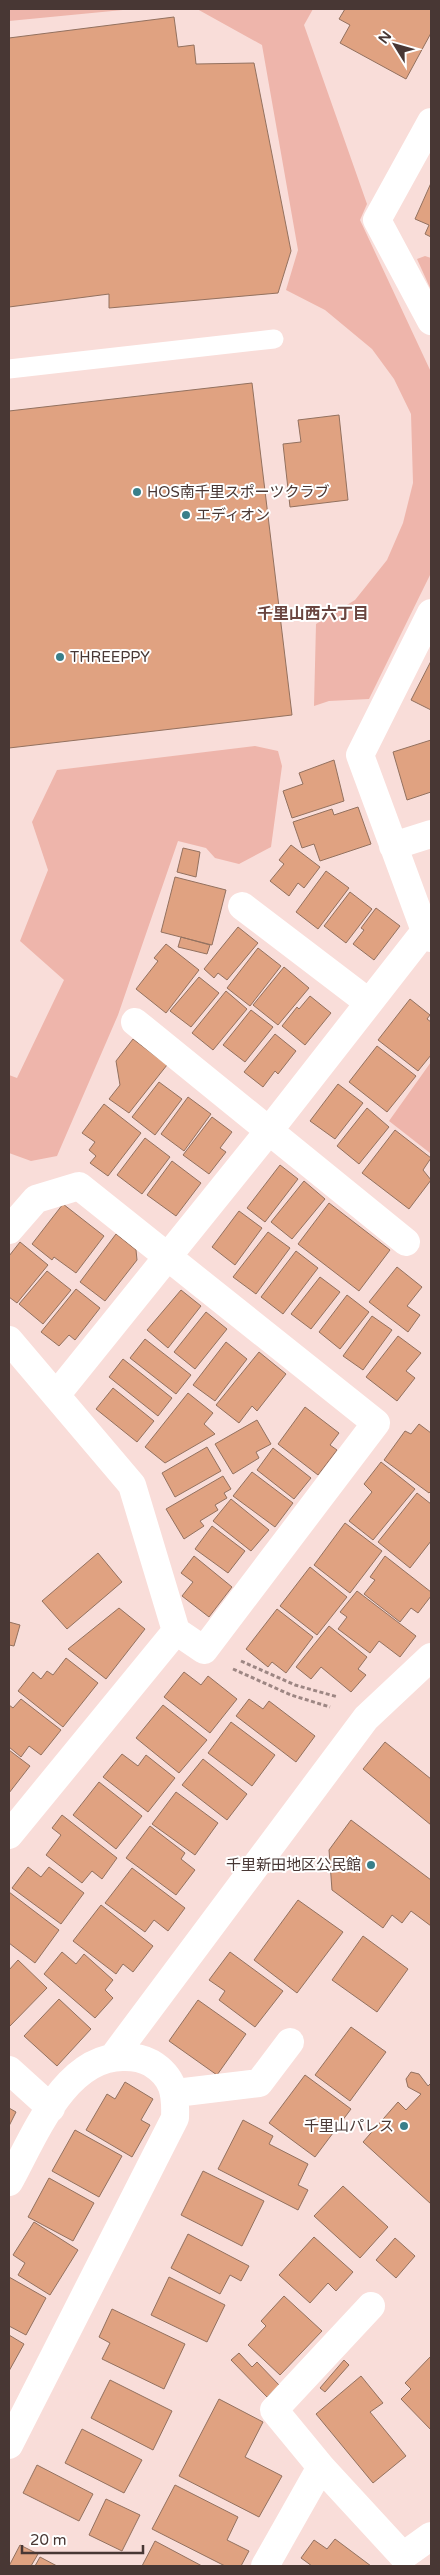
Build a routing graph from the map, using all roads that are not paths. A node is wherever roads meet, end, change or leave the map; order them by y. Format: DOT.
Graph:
graph roads {
  1 [pos="431,122"];
  2 [pos="431,321"];
  3 [pos="274,339"];
  4 [pos="9,369"];
  5 [pos="431,613"];
  6 [pos="431,834"];
  7 [pos="393,846"];
  8 [pos="242,906"];
  9 [pos="428,934"];
  10 [pos="368,1002"];
  11 [pos="136,1022"];
  12 [pos="268,1132"];
  13 [pos="9,1230"];
  14 [pos="406,1242"];
  15 [pos="167,1255"];
  16 [pos="9,1340"];
  17 [pos="57,1394"];
  18 [pos="176,1631"];
  19 [pos="431,1657"];
  20 [pos="9,1835"];
  21 [pos="290,2042"];
  22 [pos="113,2057"];
  23 [pos="9,2070"];
  24 [pos="176,2093"];
  25 [pos="51,2108"];
  26 [pos="9,2182"];
  27 [pos="371,2306"];
  28 [pos="9,2445"];
  29 [pos="321,2466"];
  30 [pos="431,2536"];
  31 [pos="265,2566"];
  1 -- 2 [label="street"];
  3 -- 4 [label="lane"];
  5 -- 7 [label="street"];
  6 -- 7 [label="street"];
  7 -- 9 [label="street"];
  8 -- 10 [label="street"];
  9 -- 10 [label="street"];
  10 -- 12 [label="street"];
  11 -- 12 [label="street"];
  12 -- 14 [label="street"];
  12 -- 15 [label="street"];
  13 -- 15 [label="street"];
  15 -- 17 [label="street"];
  15 -- 18 [label="street"];
  16 -- 17 [label="street"];
  17 -- 18 [label="street"];
  18 -- 20 [label="street"];
  19 -- 22 [label="street"];
  21 -- 24 [label="street"];
  22 -- 24 [label="street"];
  22 -- 25 [label="street"];
  23 -- 25 [label="street"];
  24 -- 28 [label="street"];
  25 -- 26 [label="street"];
  27 -- 29 [label="street"];
  29 -- 30 [label="street"];
  29 -- 31 [label="street"];
}
